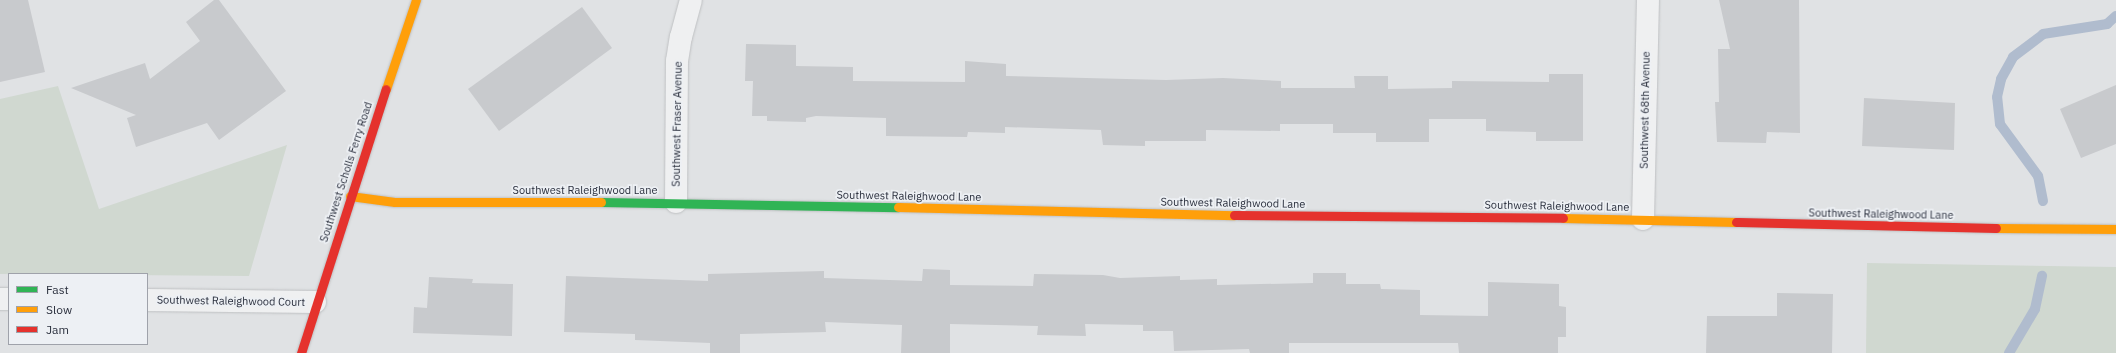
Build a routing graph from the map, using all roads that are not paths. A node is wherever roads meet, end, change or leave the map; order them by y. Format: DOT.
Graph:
graph roads {
  1 [pos="416,0"];
  2 [pos="691,0"];
  3 [pos="1648,0"];
  4 [pos="350,196"];
  5 [pos="676,202"];
  6 [pos="1643,219"];
  7 [pos="2116,229"];
  8 [pos="148,300"];
  9 [pos="315,302"];
  10 [pos="301,353"];
  1 -- 4 [label="street, Southwest Scholls Ferry Road"];
  2 -- 5 [label="street, Southwest Fraser Avenue"];
  3 -- 6 [label="street, Southwest 68th Avenue"];
  4 -- 5 [label="street, Southwest Raleighwood Lane"];
  4 -- 9 [label="street, Southwest Scholls Ferry Road"];
  5 -- 6 [label="street, Southwest Raleighwood Lane"];
  6 -- 7 [label="street, Southwest Raleighwood Lane"];
  8 -- 9 [label="street, Southwest Raleighwood Court"];
  9 -- 10 [label="street, Southwest Scholls Ferry Road"];
}
